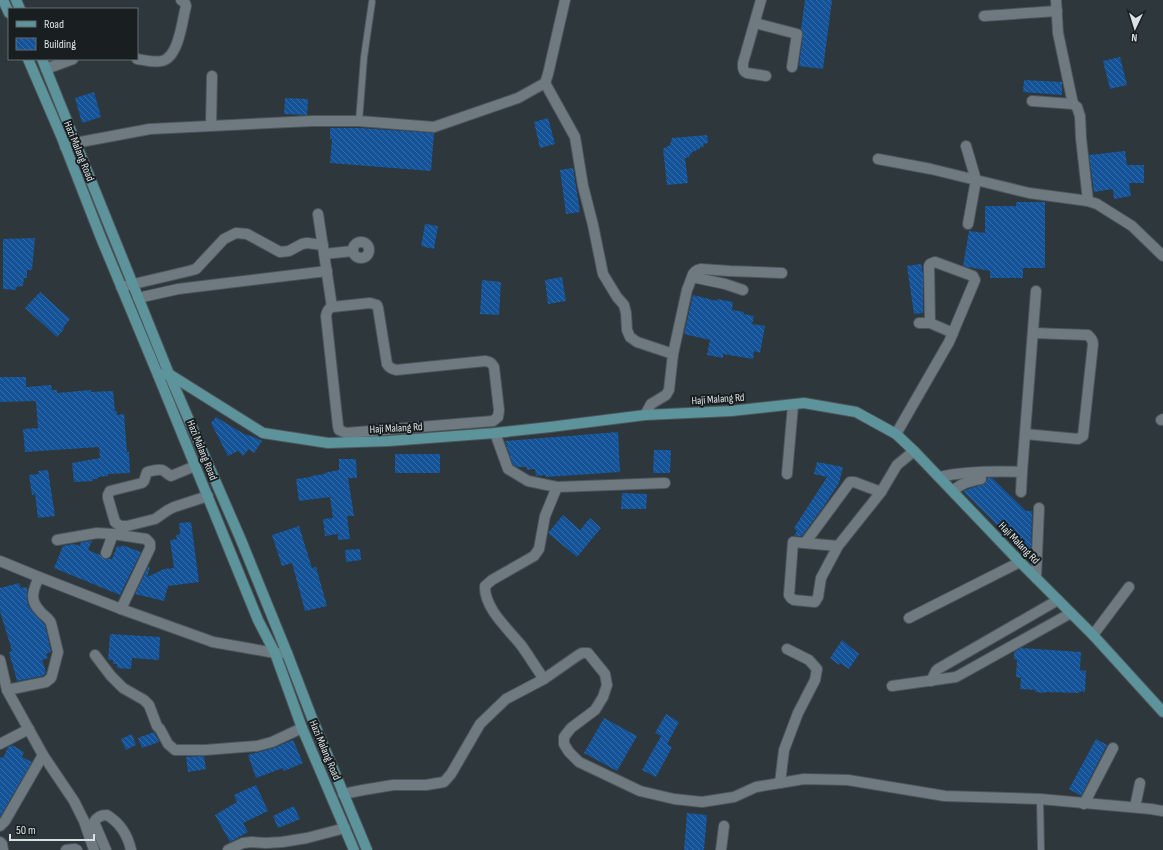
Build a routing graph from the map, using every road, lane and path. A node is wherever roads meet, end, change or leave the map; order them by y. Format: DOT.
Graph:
graph roads {
  1 [pos="3,0"];
  2 [pos="181,0"];
  3 [pos="566,0"];
  4 [pos="761,0"];
  5 [pos="1056,0"];
  6 [pos="372,2"];
  7 [pos="8,11"];
  8 [pos="1057,11"];
  9 [pos="984,16"];
  10 [pos="755,23"];
  11 [pos="138,59"];
  12 [pos="28,60"];
  13 [pos="68,60"];
  14 [pos="44,64"];
  15 [pos="792,67"];
  16 [pos="212,76"];
  17 [pos="766,76"];
  18 [pos="545,83"];
  19 [pos="1032,102"];
  20 [pos="1073,104"];
  21 [pos="359,121"];
  22 [pos="211,126"];
  23 [pos="75,143"];
  24 [pos="966,146"];
  25 [pos="65,147"];
  26 [pos="878,159"];
  27 [pos="976,180"];
  28 [pos="1088,201"];
  29 [pos="318,214"];
  30 [pos="968,224"];
  31 [pos="323,250"];
  32 [pos="352,251"];
  33 [pos="1163,256"];
  34 [pos="327,271"];
  35 [pos="782,273"];
  36 [pos="692,277"];
  37 [pos="132,283"];
  38 [pos="121,287"];
  39 [pos="743,290"];
  40 [pos="1036,291"];
  41 [pos="138,298"];
  42 [pos="332,307"];
  43 [pos="918,323"];
  44 [pos="930,323"];
  45 [pos="953,333"];
  46 [pos="1033,333"];
  47 [pos="673,354"];
  48 [pos="169,374"];
  49 [pos="158,375"];
  50 [pos="176,390"];
  51 [pos="166,394"];
  52 [pos="793,405"];
  53 [pos="644,415"];
  54 [pos="495,433"];
  55 [pos="896,434"];
  56 [pos="1025,434"];
  57 [pos="914,451"];
  58 [pos="195,466"];
  59 [pos="1022,472"];
  60 [pos="787,474"];
  61 [pos="939,477"];
  62 [pos="981,478"];
  63 [pos="665,483"];
  64 [pos="557,487"];
  65 [pos="953,491"];
  66 [pos="881,492"];
  67 [pos="1021,492"];
  68 [pos="208,496"];
  69 [pos="1039,508"];
  70 [pos="113,534"];
  71 [pos="57,540"];
  72 [pos="805,543"];
  73 [pos="838,546"];
  74 [pos="106,553"];
  75 [pos="0,561"];
  76 [pos="1020,562"];
  77 [pos="39,578"];
  78 [pos="1036,578"];
  79 [pos="259,585"];
  80 [pos="1129,587"];
  81 [pos="246,590"];
  82 [pos="1058,600"];
  83 [pos="121,609"];
  84 [pos="1071,613"];
  85 [pos="909,618"];
  86 [pos="1093,635"];
  87 [pos="787,649"];
  88 [pos="275,653"];
  89 [pos="287,653"];
  90 [pos="95,655"];
  91 [pos="0,660"];
  92 [pos="544,679"];
  93 [pos="931,681"];
  94 [pos="892,686"];
  95 [pos="7,690"];
  96 [pos="1163,712"];
  97 [pos="302,728"];
  98 [pos="29,730"];
  99 [pos="0,744"];
  100 [pos="1113,748"];
  101 [pos="43,755"];
  102 [pos="780,783"];
  103 [pos="1140,783"];
  104 [pos="343,794"];
  105 [pos="1040,800"];
  106 [pos="1084,804"];
  107 [pos="1135,807"];
  108 [pos="1163,811"];
  109 [pos="0,826"];
  110 [pos="724,826"];
  111 [pos="345,828"];
  112 [pos="0,842"];
  113 [pos="3,850"];
  114 [pos="66,850"];
  115 [pos="76,850"];
  116 [pos="94,850"];
  117 [pos="106,850"];
  118 [pos="132,850"];
  119 [pos="228,850"];
  120 [pos="354,850"];
  121 [pos="367,850"];
  122 [pos="721,850"];
  123 [pos="1041,850"];
  1 -- 7 [label="main road"];
  2 -- 11 [label="street"];
  3 -- 18 [label="street"];
  4 -- 10 [label="street"];
  5 -- 8 [label="street"];
  6 -- 21 [label="lane"];
  8 -- 9 [label="street"];
  8 -- 20 [label="street"];
  10 -- 15 [label="street"];
  10 -- 17 [label="street"];
  12 -- 25 [label="main road, Hazi Malang Road"];
  13 -- 14 [label="street"];
  14 -- 23 [label="main road, Hazi Malang Road"];
  16 -- 22 [label="street"];
  18 -- 21 [label="street"];
  18 -- 47 [label="street"];
  19 -- 20 [label="street"];
  20 -- 28 [label="street"];
  21 -- 22 [label="street"];
  22 -- 23 [label="street"];
  23 -- 25 [label="street"];
  23 -- 37 [label="main road, Hazi Malang Road"];
  24 -- 27 [label="street"];
  25 -- 38 [label="main road, Hazi Malang Road"];
  26 -- 27 [label="street"];
  27 -- 28 [label="street"];
  27 -- 30 [label="street"];
  28 -- 33 [label="street"];
  29 -- 31 [label="street"];
  31 -- 32 [label="street"];
  31 -- 34 [label="street"];
  31 -- 37 [label="street"];
  34 -- 41 [label="street"];
  34 -- 42 [label="street"];
  35 -- 36 [label="street"];
  36 -- 39 [label="street"];
  36 -- 47 [label="street"];
  37 -- 38 [label="street"];
  37 -- 41 [label="main road, Hazi Malang Road"];
  38 -- 49 [label="main road, Hazi Malang Road"];
  40 -- 46 [label="street"];
  41 -- 48 [label="main road, Hazi Malang Road"];
  42 -- 42 [label="street"];
  43 -- 44 [label="street"];
  44 -- 45 [label="street"];
  44 -- 45 [label="street"];
  45 -- 55 [label="street"];
  46 -- 56 [label="street"];
  46 -- 56 [label="street"];
  47 -- 53 [label="street"];
  48 -- 49 [label="main road"];
  48 -- 50 [label="main road, Hazi Malang Road"];
  48 -- 54 [label="main road, Haji Malang Rd"];
  49 -- 51 [label="main road, Hazi Malang Road"];
  50 -- 51 [label="main road"];
  50 -- 79 [label="main road, Hazi Malang Road"];
  51 -- 58 [label="main road, Hazi Malang Road"];
  52 -- 53 [label="main road, Haji Malang Rd"];
  52 -- 55 [label="main road, Haji Malang Rd"];
  52 -- 60 [label="street"];
  53 -- 54 [label="main road, Haji Malang Rd"];
  54 -- 64 [label="street"];
  55 -- 57 [label="main road, Haji Malang Rd"];
  56 -- 59 [label="street"];
  57 -- 61 [label="main road, Haji Malang Rd"];
  57 -- 66 [label="street"];
  58 -- 68 [label="main road, Hazi Malang Road"];
  58 -- 68 [label="street"];
  59 -- 61 [label="street"];
  59 -- 67 [label="street"];
  61 -- 65 [label="main road, Haji Malang Rd"];
  62 -- 65 [label="street"];
  63 -- 64 [label="street"];
  64 -- 92 [label="street"];
  65 -- 76 [label="main road, Haji Malang Rd"];
  66 -- 72 [label="street"];
  66 -- 73 [label="street"];
  68 -- 81 [label="main road, Hazi Malang Road"];
  69 -- 78 [label="street"];
  70 -- 71 [label="street"];
  70 -- 74 [label="street"];
  70 -- 83 [label="street"];
  72 -- 73 [label="street"];
  72 -- 73 [label="street"];
  75 -- 77 [label="street"];
  76 -- 78 [label="main road, Haji Malang Rd"];
  76 -- 85 [label="street"];
  77 -- 83 [label="street"];
  77 -- 95 [label="street"];
  78 -- 82 [label="main road, Haji Malang Rd"];
  79 -- 81 [label="main road"];
  79 -- 89 [label="main road, Hazi Malang Road"];
  80 -- 86 [label="street"];
  81 -- 88 [label="main road, Hazi Malang Road"];
  82 -- 84 [label="main road, Haji Malang Rd"];
  82 -- 93 [label="street"];
  83 -- 88 [label="street"];
  84 -- 86 [label="main road, Haji Malang Rd"];
  84 -- 93 [label="street"];
  86 -- 96 [label="main road, Haji Malang Rd"];
  87 -- 102 [label="street"];
  88 -- 89 [label="street"];
  88 -- 97 [label="main road, Hazi Malang Road"];
  89 -- 104 [label="main road, Hazi Malang Road"];
  90 -- 97 [label="street"];
  91 -- 95 [label="street"];
  92 -- 102 [label="street"];
  92 -- 104 [label="street"];
  93 -- 94 [label="street"];
  95 -- 98 [label="street"];
  97 -- 111 [label="main road, Hazi Malang Road"];
  98 -- 99 [label="street"];
  98 -- 101 [label="street"];
  100 -- 106 [label="street"];
  101 -- 109 [label="street"];
  101 -- 116 [label="street"];
  102 -- 105 [label="street"];
  103 -- 107 [label="street"];
  104 -- 121 [label="main road, Hazi Malang Road"];
  105 -- 106 [label="street"];
  105 -- 123 [label="lane"];
  106 -- 107 [label="street"];
  107 -- 108 [label="street"];
  110 -- 122 [label="street"];
  111 -- 119 [label="street"];
  111 -- 120 [label="main road, Hazi Malang Road"];
  112 -- 113 [label="street"];
  114 -- 115 [label="street"];
  117 -- 118 [label="street"];
}
